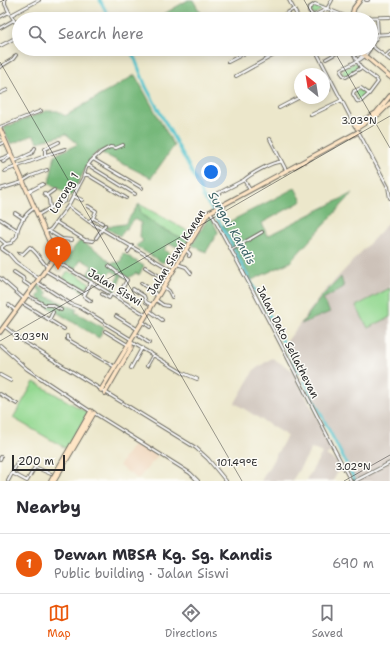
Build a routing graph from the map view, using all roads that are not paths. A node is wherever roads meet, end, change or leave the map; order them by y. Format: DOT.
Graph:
graph roads {
  1 [pos="5,0"];
  2 [pos="39,0"];
  3 [pos="289,0"];
  4 [pos="332,0"];
  5 [pos="360,0"];
  6 [pos="34,1"];
  7 [pos="294,9"];
  8 [pos="327,9"];
  9 [pos="289,12"];
  10 [pos="296,12"];
  11 [pos="310,12"];
  12 [pos="321,12"];
  13 [pos="335,12"];
  14 [pos="353,12"];
  15 [pos="10,13"];
  16 [pos="12,16"];
  17 [pos="390,16"];
  18 [pos="0,17"];
  19 [pos="378,18"];
  20 [pos="12,21"];
  21 [pos="0,28"];
  22 [pos="390,34"];
  23 [pos="378,35"];
  24 [pos="12,40"];
  25 [pos="0,46"];
  26 [pos="378,52"];
  27 [pos="390,52"];
  28 [pos="15,56"];
  29 [pos="240,56"];
  30 [pos="272,56"];
  31 [pos="319,56"];
  32 [pos="330,56"];
  33 [pos="355,56"];
  34 [pos="363,56"];
  35 [pos="365,56"];
  36 [pos="386,56"];
  37 [pos="326,58"];
  38 [pos="357,60"];
  39 [pos="390,60"];
  40 [pos="228,62"];
  41 [pos="0,67"];
  42 [pos="361,68"];
  43 [pos="236,76"];
  44 [pos="390,76"];
  45 [pos="332,80"];
  46 [pos="7,90"];
  47 [pos="0,93"];
  48 [pos="369,94"];
  49 [pos="390,96"];
  50 [pos="294,100"];
  51 [pos="342,100"];
  52 [pos="390,103"];
  53 [pos="279,108"];
  54 [pos="41,111"];
  55 [pos="311,115"];
  56 [pos="0,128"];
  57 [pos="357,128"];
  58 [pos="1,136"];
  59 [pos="270,138"];
  60 [pos="6,142"];
  61 [pos="59,142"];
  62 [pos="0,144"];
  63 [pos="123,145"];
  64 [pos="35,148"];
  65 [pos="65,149"];
  66 [pos="12,155"];
  67 [pos="46,155"];
  68 [pos="0,159"];
  69 [pos="92,159"];
  70 [pos="14,161"];
  71 [pos="3,162"];
  72 [pos="282,162"];
  73 [pos="88,166"];
  74 [pos="17,168"];
  75 [pos="47,170"];
  76 [pos="286,170"];
  77 [pos="5,171"];
  78 [pos="85,175"];
  79 [pos="244,180"];
  80 [pos="23,182"];
  81 [pos="43,184"];
  82 [pos="142,188"];
  83 [pos="0,189"];
  84 [pos="54,190"];
  85 [pos="250,190"];
  86 [pos="28,192"];
  87 [pos="44,193"];
  88 [pos="135,194"];
  89 [pos="47,195"];
  90 [pos="66,195"];
  91 [pos="73,196"];
  92 [pos="126,198"];
  93 [pos="390,198"];
  94 [pos="82,200"];
  95 [pos="68,206"];
  96 [pos="88,206"];
  97 [pos="35,208"];
  98 [pos="50,208"];
  99 [pos="213,210"];
  100 [pos="15,213"];
  101 [pos="38,215"];
  102 [pos="93,218"];
  103 [pos="0,219"];
  104 [pos="24,219"];
  105 [pos="56,222"];
  106 [pos="89,222"];
  107 [pos="102,228"];
  108 [pos="17,230"];
  109 [pos="47,232"];
  110 [pos="262,232"];
  111 [pos="96,238"];
  112 [pos="0,239"];
  113 [pos="72,240"];
  114 [pos="93,241"];
  115 [pos="6,244"];
  116 [pos="132,246"];
  117 [pos="186,250"];
  118 [pos="231,250"];
  119 [pos="128,252"];
  120 [pos="19,253"];
  121 [pos="189,256"];
  122 [pos="54,260"];
  123 [pos="177,264"];
  124 [pos="109,266"];
  125 [pos="145,267"];
  126 [pos="46,269"];
  127 [pos="173,271"];
  128 [pos="14,272"];
  129 [pos="192,273"];
  130 [pos="0,278"];
  131 [pos="38,280"];
  132 [pos="167,281"];
  133 [pos="92,282"];
  134 [pos="141,283"];
  135 [pos="164,287"];
  136 [pos="32,288"];
  137 [pos="132,289"];
  138 [pos="85,294"];
  139 [pos="102,294"];
  140 [pos="111,294"];
  141 [pos="27,295"];
  142 [pos="172,297"];
  143 [pos="117,298"];
  144 [pos="157,298"];
  145 [pos="24,299"];
  146 [pos="91,301"];
  147 [pos="22,303"];
  148 [pos="9,306"];
  149 [pos="153,306"];
  150 [pos="168,306"];
  151 [pos="16,310"];
  152 [pos="61,310"];
  153 [pos="150,311"];
  154 [pos="53,312"];
  155 [pos="116,316"];
  156 [pos="147,316"];
  157 [pos="49,320"];
  158 [pos="162,320"];
  159 [pos="143,322"];
  160 [pos="4,326"];
  161 [pos="150,327"];
  162 [pos="64,329"];
  163 [pos="138,330"];
  164 [pos="105,331"];
  165 [pos="0,332"];
  166 [pos="136,334"];
  167 [pos="67,336"];
  168 [pos="131,343"];
  169 [pos="149,343"];
  170 [pos="0,345"];
  171 [pos="142,348"];
  172 [pos="153,355"];
  173 [pos="147,366"];
  174 [pos="115,367"];
  175 [pos="132,368"];
  176 [pos="0,375"];
  177 [pos="196,379"];
  178 [pos="11,381"];
  179 [pos="106,386"];
  180 [pos="103,391"];
  181 [pos="0,394"];
  182 [pos="18,404"];
  183 [pos="92,412"];
  184 [pos="90,417"];
  185 [pos="19,460"];
  186 [pos="390,463"];
  187 [pos="12,473"];
  188 [pos="51,474"];
  189 [pos="56,480"];
  190 [pos="8,481"];
  191 [pos="27,481"];
  192 [pos="51,481"];
  193 [pos="198,481"];
  194 [pos="226,481"];
  195 [pos="351,481"];
  196 [pos="355,481"];
  1 -- 15 [label="street"];
  2 -- 6 [label="street"];
  3 -- 7 [label="street"];
  4 -- 8 [label="street"];
  5 -- 14 [label="street"];
  6 -- 15 [label="street"];
  7 -- 9 [label="street"];
  7 -- 10 [label="street"];
  8 -- 11 [label="street"];
  8 -- 12 [label="street"];
  8 -- 13 [label="street"];
  15 -- 16 [label="street"];
  15 -- 18 [label="street"];
  17 -- 19 [label="street"];
  20 -- 21 [label="street"];
  22 -- 23 [label="street"];
  24 -- 25 [label="street"];
  26 -- 36 [label="street"];
  27 -- 36 [label="street"];
  28 -- 41 [label="street"];
  29 -- 40 [label="street"];
  30 -- 43 [label="street"];
  31 -- 45 [label="street"];
  32 -- 37 [label="street"];
  33 -- 38 [label="street"];
  34 -- 38 [label="street"];
  35 -- 44 [label="street"];
  36 -- 39 [label="street"];
  38 -- 42 [label="street"];
  38 -- 42 [label="street"];
  42 -- 48 [label="street"];
  45 -- 51 [label="street"];
  46 -- 47 [label="street"];
  48 -- 48 [label="street"];
  49 -- 57 [label="street"];
  50 -- 53 [label="street"];
  51 -- 55 [label="street"];
  51 -- 57 [label="street"];
  52 -- 57 [label="street"];
  54 -- 56 [label="street"];
  56 -- 58 [label="street"];
  57 -- 76 [label="street, Jalan Siswi Kanan"];
  57 -- 93 [label="street"];
  58 -- 60 [label="street"];
  59 -- 72 [label="street"];
  60 -- 62 [label="street"];
  60 -- 66 [label="street"];
  61 -- 67 [label="street"];
  63 -- 69 [label="street"];
  64 -- 70 [label="street"];
  65 -- 67 [label="street"];
  66 -- 68 [label="street"];
  66 -- 70 [label="street"];
  66 -- 71 [label="street"];
  67 -- 74 [label="street"];
  69 -- 73 [label="street, Lorong 1"];
  69 -- 82 [label="street"];
  70 -- 74 [label="street"];
  72 -- 76 [label="street"];
  72 -- 79 [label="street"];
  73 -- 78 [label="street, Lorong 1"];
  73 -- 88 [label="street"];
  74 -- 77 [label="street"];
  74 -- 80 [label="street"];
  75 -- 80 [label="street"];
  76 -- 85 [label="street, Jalan Siswi Kanan"];
  78 -- 91 [label="street, Lorong 1"];
  78 -- 92 [label="street"];
  79 -- 85 [label="street"];
  79 -- 99 [label="street"];
  80 -- 83 [label="street"];
  80 -- 86 [label="street"];
  81 -- 86 [label="street"];
  84 -- 89 [label="street"];
  85 -- 99 [label="street, Jalan Siswi Kanan"];
  86 -- 97 [label="street"];
  87 -- 89 [label="street"];
  89 -- 98 [label="street"];
  90 -- 98 [label="street"];
  91 -- 94 [label="street"];
  91 -- 95 [label="street, Lorong 1"];
  95 -- 105 [label="street, Lorong 1"];
  95 -- 106 [label="street"];
  96 -- 102 [label="street"];
  97 -- 101 [label="street"];
  97 -- 104 [label="street"];
  98 -- 101 [label="street"];
  99 -- 117 [label="street, Jalan Siswi Kanan"];
  99 -- 118 [label="street, Jalan Dato Sellathevan"];
  100 -- 104 [label="street"];
  101 -- 109 [label="street"];
  102 -- 106 [label="street"];
  102 -- 107 [label="street"];
  103 -- 108 [label="street"];
  104 -- 108 [label="street"];
  105 -- 109 [label="street, Lorong 1"];
  105 -- 114 [label="street"];
  106 -- 107 [label="street"];
  107 -- 111 [label="street"];
  107 -- 116 [label="street"];
  108 -- 115 [label="street"];
  109 -- 113 [label="street"];
  109 -- 122 [label="street"];
  110 -- 118 [label="street"];
  112 -- 115 [label="street"];
  115 -- 131 [label="street"];
  116 -- 119 [label="street"];
  116 -- 127 [label="street"];
  117 -- 121 [label="street"];
  117 -- 123 [label="street, Jalan Siswi Kanan"];
  118 -- 195 [label="street, Jalan Dato Sellathevan"];
  120 -- 126 [label="street"];
  122 -- 126 [label="street"];
  122 -- 133 [label="street, Jalan Siswi"];
  123 -- 127 [label="street, Jalan Siswi Kanan"];
  123 -- 129 [label="street"];
  124 -- 143 [label="street"];
  125 -- 132 [label="street"];
  126 -- 131 [label="street"];
  126 -- 138 [label="street"];
  127 -- 132 [label="street, Jalan Siswi Kanan"];
  128 -- 136 [label="street"];
  130 -- 145 [label="street"];
  131 -- 136 [label="street"];
  131 -- 168 [label="street"];
  132 -- 135 [label="street, Jalan Siswi Kanan"];
  133 -- 138 [label="street"];
  133 -- 140 [label="street, Jalan Siswi"];
  134 -- 144 [label="street"];
  135 -- 142 [label="street"];
  135 -- 144 [label="street, Jalan Siswi Kanan"];
  136 -- 141 [label="street"];
  137 -- 149 [label="street"];
  138 -- 146 [label="street"];
  139 -- 140 [label="street"];
  140 -- 143 [label="street, Jalan Siswi"];
  141 -- 145 [label="street"];
  141 -- 152 [label="street"];
  143 -- 156 [label="street, Jalan Siswi"];
  144 -- 149 [label="street, Jalan Siswi Kanan"];
  144 -- 150 [label="street"];
  145 -- 147 [label="street"];
  147 -- 151 [label="street"];
  147 -- 157 [label="street"];
  148 -- 151 [label="street"];
  149 -- 153 [label="street, Jalan Siswi Kanan"];
  151 -- 160 [label="street"];
  153 -- 156 [label="street, Jalan Siswi Kanan"];
  153 -- 158 [label="street"];
  154 -- 157 [label="street"];
  155 -- 163 [label="street"];
  156 -- 159 [label="street, Jalan Siswi Kanan"];
  157 -- 162 [label="street"];
  159 -- 161 [label="street"];
  159 -- 163 [label="street, Jalan Siswi Kanan"];
  160 -- 165 [label="street"];
  160 -- 180 [label="street"];
  163 -- 166 [label="street, Jalan Siswi Kanan"];
  164 -- 168 [label="street"];
  166 -- 168 [label="street, Jalan Siswi Kanan"];
  166 -- 169 [label="street"];
  167 -- 174 [label="street"];
  168 -- 171 [label="street"];
  168 -- 174 [label="street, Jalan Siswi Kanan"];
  168 -- 179 [label="street, Jalan Siswi Kanan"];
  170 -- 183 [label="street"];
  171 -- 172 [label="street"];
  171 -- 175 [label="street"];
  172 -- 173 [label="street"];
  172 -- 177 [label="street"];
  174 -- 179 [label="street, Jalan Siswi Kanan"];
  176 -- 178 [label="street"];
  179 -- 180 [label="street, Jalan Siswi Kanan"];
  180 -- 194 [label="street"];
  181 -- 182 [label="street"];
  183 -- 184 [label="street"];
  183 -- 193 [label="street"];
  184 -- 189 [label="street"];
  184 -- 192 [label="street"];
  185 -- 187 [label="street"];
  186 -- 196 [label="street"];
  187 -- 190 [label="street"];
  187 -- 191 [label="street"];
  188 -- 191 [label="street"];
}
